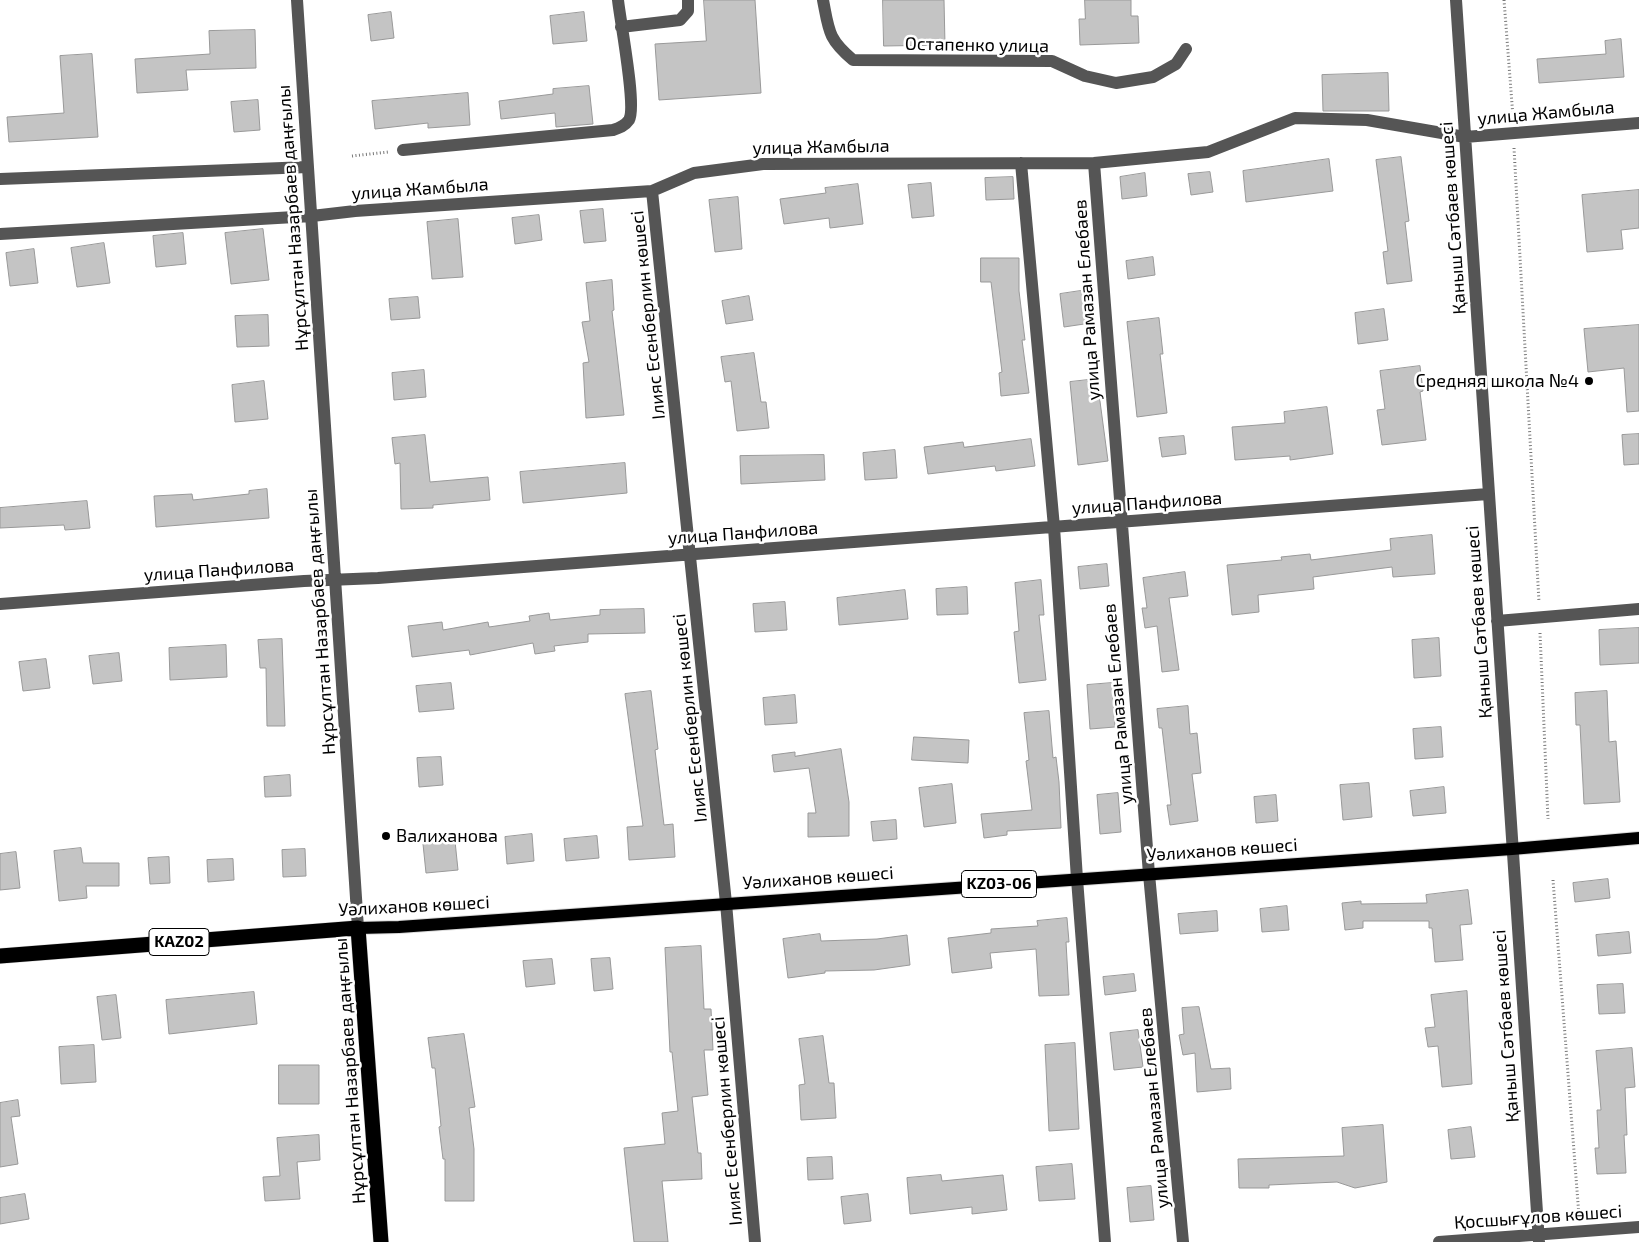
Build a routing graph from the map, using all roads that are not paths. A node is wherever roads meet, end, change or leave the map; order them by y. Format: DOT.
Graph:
graph roads {
  1 [pos="297,0"];
  2 [pos="618,0"];
  3 [pos="688,0"];
  4 [pos="823,0"];
  5 [pos="1456,0"];
  6 [pos="622,27"];
  7 [pos="1186,49"];
  8 [pos="1639,123"];
  9 [pos="1465,137"];
  10 [pos="403,150"];
  11 [pos="1021,163"];
  12 [pos="1094,163"];
  13 [pos="308,167"];
  14 [pos="0,179"];
  15 [pos="652,190"];
  16 [pos="312,216"];
  17 [pos="0,234"];
  18 [pos="1488,494"];
  19 [pos="1121,522"];
  20 [pos="1054,527"];
  21 [pos="691,554"];
  22 [pos="337,581"];
  23 [pos="0,604"];
  24 [pos="1639,609"];
  25 [pos="1497,621"];
  26 [pos="1639,838"];
  27 [pos="1512,849"];
  28 [pos="1149,874"];
  29 [pos="1077,879"];
  30 [pos="726,903"];
  31 [pos="358,928"];
  32 [pos="0,956"];
  33 [pos="1639,1227"];
  34 [pos="1539,1239"];
  35 [pos="380,1242"];
  36 [pos="755,1242"];
  37 [pos="1105,1242"];
  38 [pos="1184,1242"];
  39 [pos="1439,1242"];
  1 -- 13 [label="street, Нұрсұлтан Назарбаев даңғылы"];
  2 -- 6 [label="street"];
  3 -- 6 [label="street"];
  4 -- 7 [label="street, Остапенко улица"];
  5 -- 9 [label="street, Қаныш Сәтбаев көшесі"];
  6 -- 10 [label="street"];
  8 -- 9 [label="street, улица Жамбыла"];
  9 -- 12 [label="street, улица Жамбыла"];
  9 -- 18 [label="street, Қаныш Сәтбаев көшесі"];
  11 -- 12 [label="street, улица Жамбыла"];
  11 -- 15 [label="street, улица Жамбыла"];
  11 -- 20 [label="street"];
  12 -- 19 [label="street, улица Рамазан Елебаев"];
  13 -- 14 [label="street"];
  13 -- 16 [label="street, Нұрсұлтан Назарбаев даңғылы"];
  15 -- 16 [label="street, улица Жамбыла"];
  15 -- 21 [label="street, Ілияс Есенберлин көшесі"];
  16 -- 17 [label="street, улица Жамбыла"];
  16 -- 22 [label="street, Нұрсұлтан Назарбаев даңғылы"];
  18 -- 19 [label="street, улица Панфилова"];
  18 -- 25 [label="street, Қаныш Сәтбаев көшесі"];
  19 -- 20 [label="street, улица Панфилова"];
  19 -- 28 [label="street, улица Рамазан Елебаев"];
  20 -- 21 [label="street, улица Панфилова"];
  20 -- 29 [label="street"];
  21 -- 22 [label="street, улица Панфилова"];
  21 -- 30 [label="street, Ілияс Есенберлин көшесі"];
  22 -- 23 [label="street, улица Панфилова"];
  22 -- 31 [label="street, Нұрсұлтан Назарбаев даңғылы"];
  24 -- 25 [label="street"];
  25 -- 27 [label="street, Қаныш Сәтбаев көшесі"];
  26 -- 27 [label="main road, Уәлиханов көшесі / KZ03-06"];
  27 -- 28 [label="main road, Уәлиханов көшесі / KZ03-06"];
  27 -- 34 [label="street, Қаныш Сәтбаев көшесі"];
  28 -- 29 [label="main road, Уәлиханов көшесі / KZ03-06"];
  28 -- 38 [label="street, улица Рамазан Елебаев"];
  29 -- 30 [label="main road, Уәлиханов көшесі / KZ03-06"];
  29 -- 37 [label="street"];
  30 -- 31 [label="main road, Уәлиханов көшесі / KZ03-06"];
  30 -- 36 [label="street, Ілияс Есенберлин көшесі"];
  31 -- 32 [label="highway, Уәлиханов көшесі / KАZ02"];
  31 -- 35 [label="highway, Нұрсұлтан Назарбаев даңғылы"];
  33 -- 34 [label="street, Қосшығұлов көшесі"];
  34 -- 39 [label="street, Қосшығұлов көшесі"];
}
